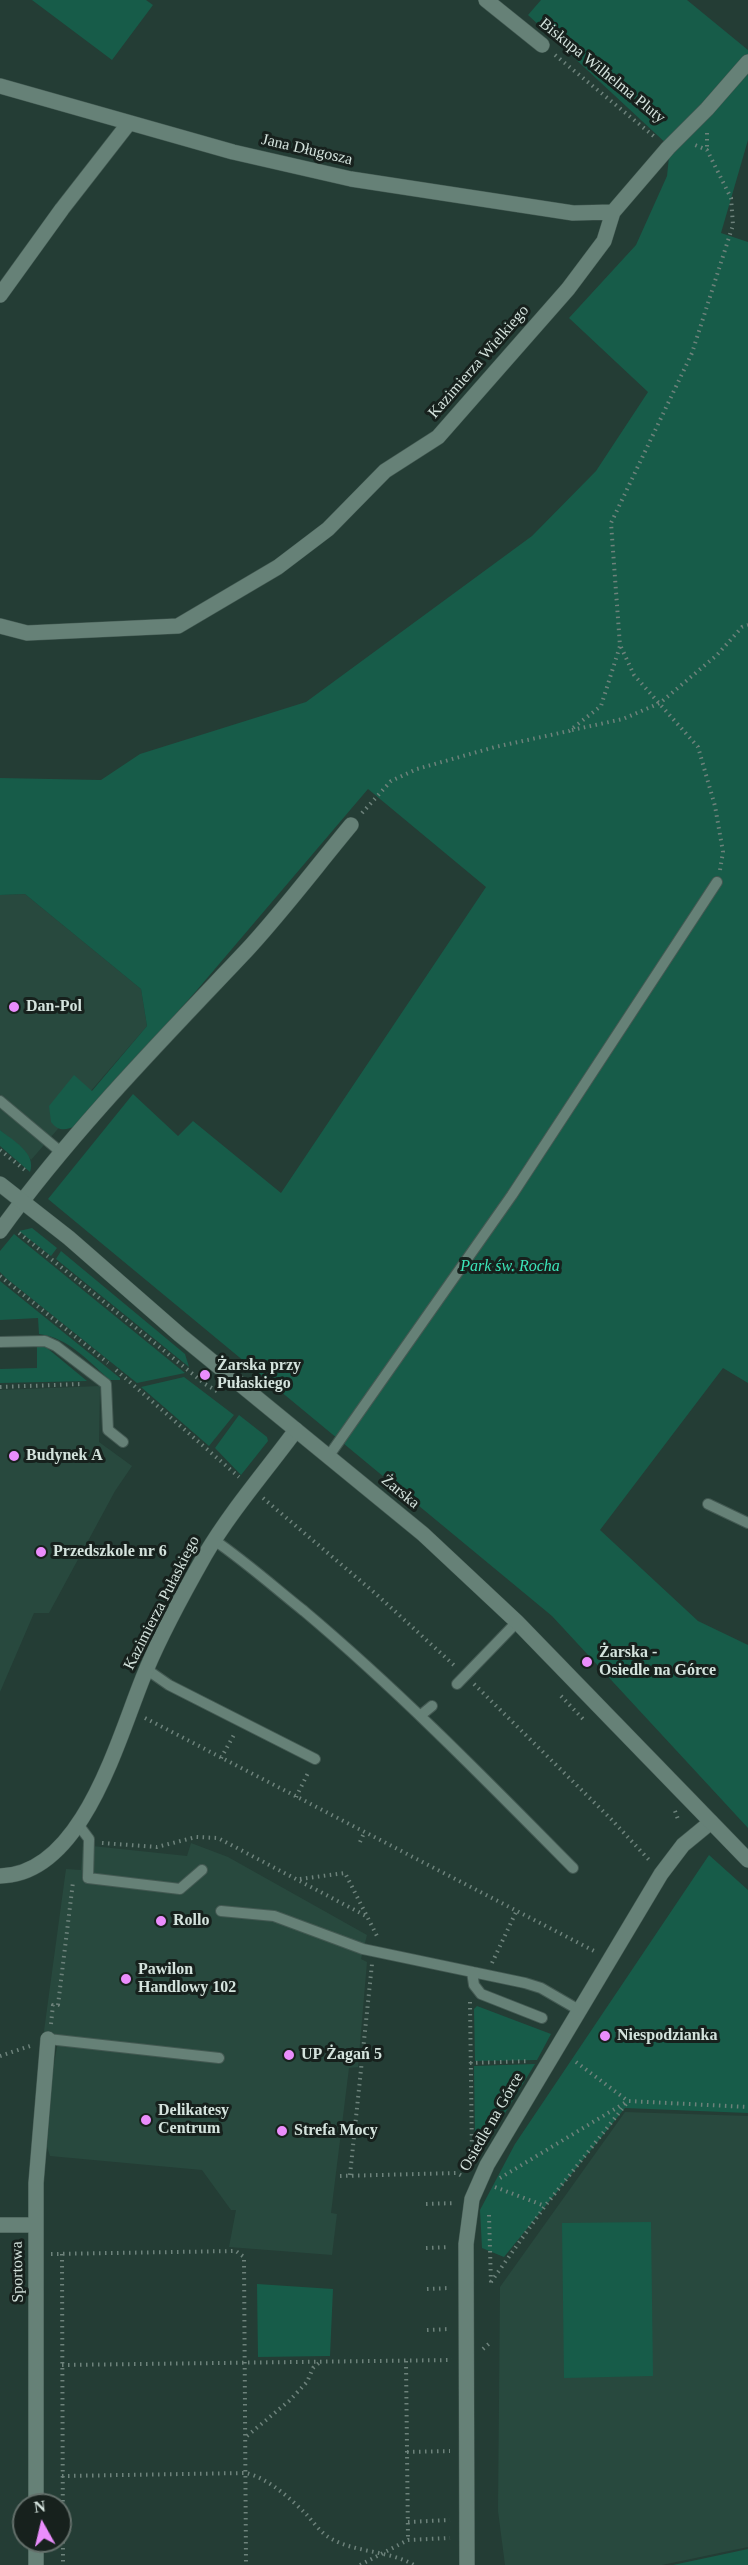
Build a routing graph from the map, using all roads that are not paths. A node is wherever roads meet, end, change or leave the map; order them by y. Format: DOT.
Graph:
graph roads {
  1 [pos="486,0"];
  2 [pos="542,45"];
  3 [pos="748,62"];
  4 [pos="0,86"];
  5 [pos="129,123"];
  6 [pos="613,212"];
  7 [pos="0,295"];
  8 [pos="0,626"];
  9 [pos="351,825"];
  10 [pos="717,882"];
  11 [pos="0,1101"];
  12 [pos="62,1153"];
  13 [pos="0,1185"];
  14 [pos="21,1202"];
  15 [pos="3,1227"];
  16 [pos="0,1342"];
  17 [pos="296,1430"];
  18 [pos="123,1442"];
  19 [pos="328,1457"];
  20 [pos="708,1504"];
  21 [pos="748,1523"];
  22 [pos="214,1540"];
  23 [pos="517,1622"];
  24 [pos="146,1669"];
  25 [pos="457,1684"];
  26 [pos="432,1706"];
  27 [pos="421,1715"];
  28 [pos="315,1759"];
  29 [pos="711,1822"];
  30 [pos="77,1823"];
  31 [pos="748,1860"];
  32 [pos="573,1868"];
  33 [pos="202,1870"];
  34 [pos="0,1876"];
  35 [pos="221,1911"];
  36 [pos="472,1972"];
  37 [pos="579,2010"];
  38 [pos="542,2018"];
  39 [pos="48,2039"];
  40 [pos="219,2058"];
  41 [pos="0,2225"];
  42 [pos="35,2225"];
  43 [pos="36,2493"];
  44 [pos="467,2565"];
  1 -- 2 [label="street, Biskupa Wilhelma Pluty"];
  3 -- 6 [label="street, Kazimierza Wielkiego"];
  4 -- 5 [label="street, Jana Długosza"];
  5 -- 6 [label="street, Jana Długosza"];
  5 -- 7 [label="street"];
  6 -- 8 [label="street, Kazimierza Wielkiego"];
  9 -- 12 [label="street"];
  10 -- 19 [label="lane"];
  11 -- 12 [label="lane"];
  12 -- 14 [label="street"];
  13 -- 14 [label="street, Żarska"];
  14 -- 15 [label="street"];
  14 -- 17 [label="street, Żarska"];
  16 -- 18 [label="lane"];
  17 -- 19 [label="street, Żarska"];
  17 -- 22 [label="street, Kazimierza Pułaskiego"];
  19 -- 23 [label="street, Żarska"];
  20 -- 21 [label="lane"];
  22 -- 24 [label="street, Kazimierza Pułaskiego"];
  22 -- 27 [label="lane"];
  23 -- 25 [label="lane"];
  23 -- 29 [label="street, Żarska"];
  24 -- 28 [label="lane"];
  24 -- 30 [label="street, Kazimierza Pułaskiego"];
  26 -- 27 [label="lane"];
  27 -- 32 [label="lane"];
  29 -- 31 [label="street, Żarska"];
  29 -- 37 [label="street, Osiedle na Górce"];
  30 -- 33 [label="lane"];
  30 -- 34 [label="street, Kazimierza Pułaskiego"];
  35 -- 36 [label="lane"];
  36 -- 37 [label="lane"];
  36 -- 38 [label="lane"];
  37 -- 44 [label="street, Osiedle na Górce"];
  39 -- 40 [label="lane"];
  39 -- 42 [label="street, Sportowa"];
  41 -- 42 [label="street"];
  42 -- 43 [label="street, Sportowa"];
}
